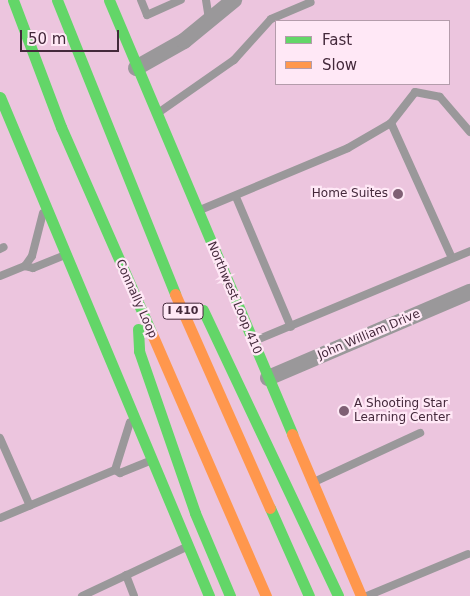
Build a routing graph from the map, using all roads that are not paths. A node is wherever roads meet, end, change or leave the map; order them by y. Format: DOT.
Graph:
graph roads {
  1 [pos="13,0"];
  2 [pos="57,0"];
  3 [pos="110,0"];
  4 [pos="141,0"];
  5 [pos="181,0"];
  6 [pos="206,0"];
  7 [pos="234,0"];
  8 [pos="311,2"];
  9 [pos="65,22"];
  10 [pos="209,23"];
  11 [pos="136,68"];
  12 [pos="1,104"];
  13 [pos="156,114"];
  14 [pos="391,123"];
  15 [pos="6,127"];
  16 [pos="470,132"];
  17 [pos="236,197"];
  18 [pos="44,205"];
  19 [pos="198,210"];
  20 [pos="163,227"];
  21 [pos="470,251"];
  22 [pos="65,255"];
  23 [pos="452,258"];
  24 [pos="25,266"];
  25 [pos="0,276"];
  26 [pos="470,292"];
  27 [pos="198,299"];
  28 [pos="136,300"];
  29 [pos="291,327"];
  30 [pos="252,342"];
  31 [pos="268,378"];
  32 [pos="132,414"];
  33 [pos="420,433"];
  34 [pos="0,438"];
  35 [pos="152,461"];
  36 [pos="115,470"];
  37 [pos="312,483"];
  38 [pos="30,506"];
  39 [pos="0,518"];
  40 [pos="188,546"];
  41 [pos="468,554"];
  42 [pos="126,575"];
  43 [pos="95,593"];
  44 [pos="82,596"];
  45 [pos="134,596"];
  46 [pos="209,596"];
  47 [pos="230,596"];
  48 [pos="266,596"];
  49 [pos="308,596"];
  50 [pos="338,596"];
  51 [pos="361,596"];
  52 [pos="367,596"];
  1 -- 28 [label="main road, Connally Loop / I 410"];
  2 -- 9 [label="main road, I 410"];
  3 -- 11 [label="main road, Northwest Loop 410"];
  4 -- 5 [label="lane"];
  6 -- 10 [label="lane"];
  7 -- 10 [label="street"];
  8 -- 13 [label="lane"];
  9 -- 20 [label="main road"];
  9 -- 49 [label="main road, I 410"];
  10 -- 11 [label="street"];
  11 -- 13 [label="main road, Northwest Loop 410"];
  12 -- 15 [label="main road"];
  13 -- 19 [label="main road, Northwest Loop 410"];
  14 -- 16 [label="lane"];
  14 -- 17 [label="lane"];
  14 -- 23 [label="lane"];
  15 -- 18 [label="main road"];
  17 -- 19 [label="lane"];
  17 -- 29 [label="lane"];
  18 -- 22 [label="main road"];
  18 -- 24 [label="lane"];
  19 -- 30 [label="main road, Northwest Loop 410"];
  21 -- 23 [label="lane"];
  22 -- 24 [label="lane"];
  22 -- 32 [label="main road"];
  23 -- 29 [label="lane"];
  24 -- 25 [label="lane"];
  26 -- 31 [label="street, John William Drive"];
  27 -- 50 [label="main road"];
  28 -- 47 [label="main road"];
  28 -- 48 [label="main road, Connally Loop / I 410"];
  29 -- 30 [label="lane"];
  30 -- 31 [label="main road, Northwest Loop 410"];
  31 -- 37 [label="main road, Northwest Loop 410"];
  32 -- 35 [label="main road"];
  32 -- 36 [label="lane"];
  33 -- 37 [label="lane"];
  34 -- 38 [label="lane"];
  35 -- 36 [label="lane"];
  35 -- 40 [label="main road"];
  36 -- 38 [label="lane"];
  37 -- 51 [label="main road, Northwest Loop 410"];
  38 -- 39 [label="lane"];
  40 -- 42 [label="lane"];
  40 -- 46 [label="main road"];
  41 -- 52 [label="lane"];
  42 -- 43 [label="lane"];
  42 -- 45 [label="lane"];
  43 -- 44 [label="lane"];
}
